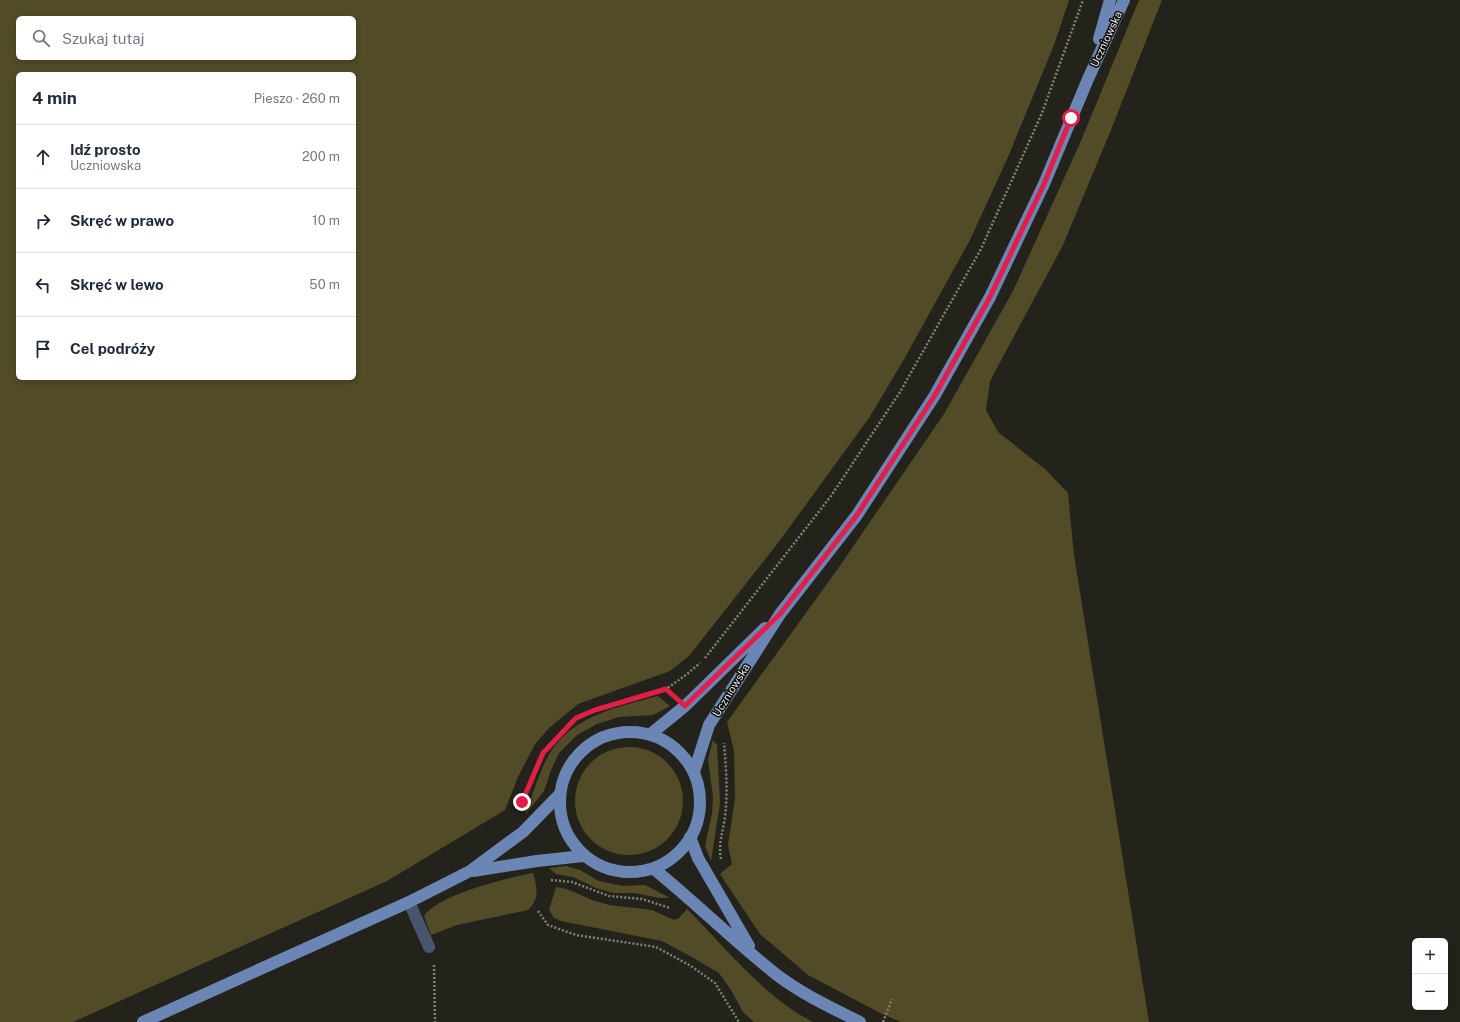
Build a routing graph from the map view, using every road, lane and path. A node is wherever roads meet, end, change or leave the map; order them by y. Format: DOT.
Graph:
graph roads {
  1 [pos="1083,0"];
  2 [pos="1110,0"];
  3 [pos="1124,0"];
  4 [pos="1088,79"];
  5 [pos="780,614"];
  6 [pos="666,689"];
  7 [pos="685,706"];
  8 [pos="709,725"];
  9 [pos="652,733"];
  10 [pos="694,772"];
  11 [pos="559,795"];
  12 [pos="523,832"];
  13 [pos="690,837"];
  14 [pos="583,856"];
  15 [pos="537,860"];
  16 [pos="654,869"];
  17 [pos="470,871"];
  18 [pos="709,876"];
  19 [pos="687,896"];
  20 [pos="408,902"];
  21 [pos="538,911"];
  22 [pos="429,947"];
  23 [pos="755,956"];
  24 [pos="892,999"];
  25 [pos="143,1022"];
  26 [pos="435,1022"];
  27 [pos="739,1022"];
  28 [pos="860,1022"];
  29 [pos="883,1022"];
  1 -- 6 [label="path"];
  2 -- 4 [label="main road, Uczniowska"];
  3 -- 4 [label="main road, Uczniowska"];
  4 -- 5 [label="main road, Uczniowska"];
  5 -- 7 [label="main road, Uczniowska"];
  5 -- 8 [label="main road, Uczniowska"];
  6 -- 7 [label="path"];
  6 -- 12 [label="path"];
  7 -- 9 [label="main road, Uczniowska"];
  8 -- 10 [label="main road, Uczniowska"];
  8 -- 18 [label="path"];
  9 -- 10 [label="main road"];
  9 -- 11 [label="main road"];
  10 -- 13 [label="main road"];
  11 -- 12 [label="main road"];
  11 -- 14 [label="main road"];
  12 -- 17 [label="main road"];
  13 -- 16 [label="main road"];
  13 -- 18 [label="main road"];
  14 -- 15 [label="main road"];
  14 -- 16 [label="main road"];
  15 -- 17 [label="main road"];
  15 -- 19 [label="path"];
  16 -- 19 [label="main road"];
  17 -- 20 [label="main road"];
  18 -- 23 [label="main road"];
  19 -- 23 [label="main road"];
  20 -- 22 [label="lane"];
  20 -- 25 [label="main road"];
  21 -- 27 [label="path"];
  22 -- 26 [label="path"];
  23 -- 28 [label="main road"];
  24 -- 29 [label="path"];
}
